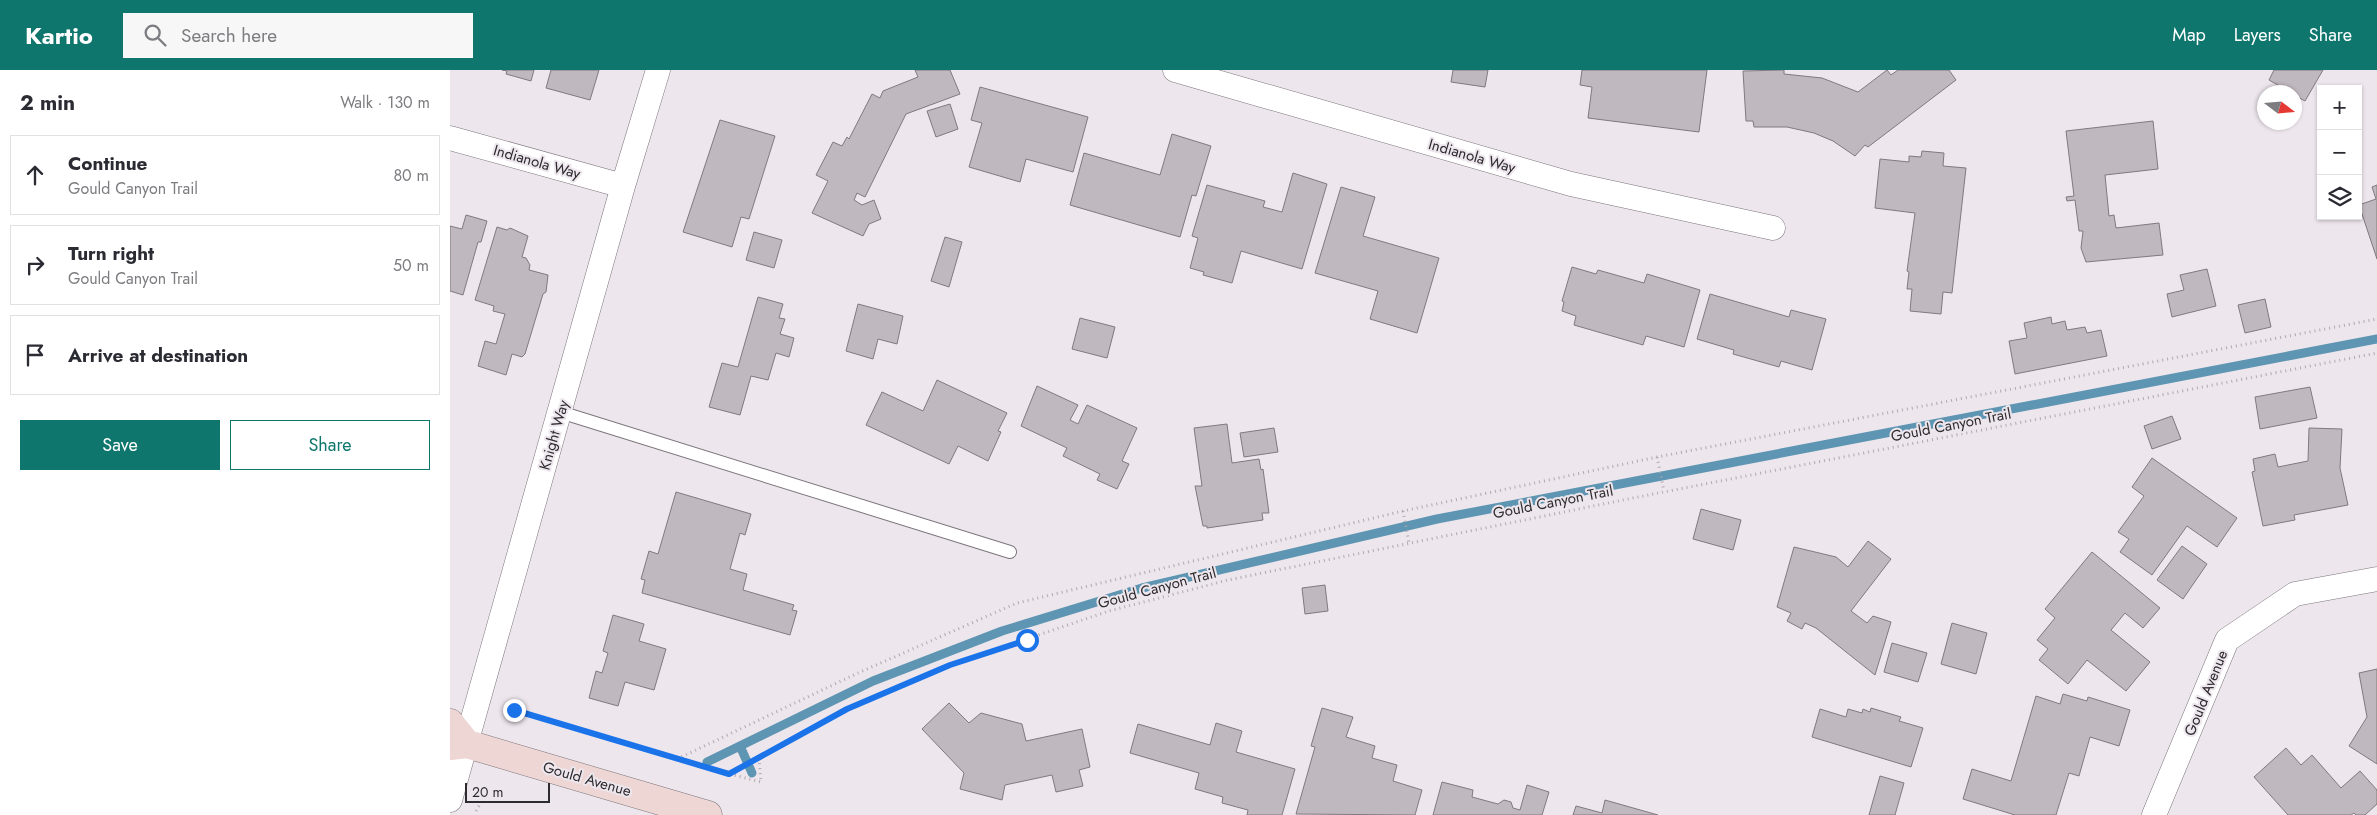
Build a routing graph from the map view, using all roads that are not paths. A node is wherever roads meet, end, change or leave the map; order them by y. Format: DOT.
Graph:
graph roads {
  1 [pos="658,70"];
  2 [pos="1175,70"];
  3 [pos="450,138"];
  4 [pos="623,186"];
  5 [pos="1773,228"];
  6 [pos="560,412"];
  7 [pos="1010,552"];
  8 [pos="2377,579"];
  9 [pos="450,723"];
  10 [pos="458,745"];
  11 [pos="450,800"];
  12 [pos="708,815"];
  13 [pos="2154,815"];
  1 -- 4 [label="street, Knight Way"];
  2 -- 5 [label="street, Indianola Way"];
  3 -- 4 [label="street, Indianola Way"];
  4 -- 6 [label="street, Knight Way"];
  6 -- 7 [label="lane"];
  6 -- 10 [label="street, Knight Way"];
  8 -- 13 [label="street, Gould Avenue"];
  9 -- 10 [label="street"];
  10 -- 11 [label="street, Knight Way"];
  10 -- 12 [label="street, Gould Avenue"];
}
